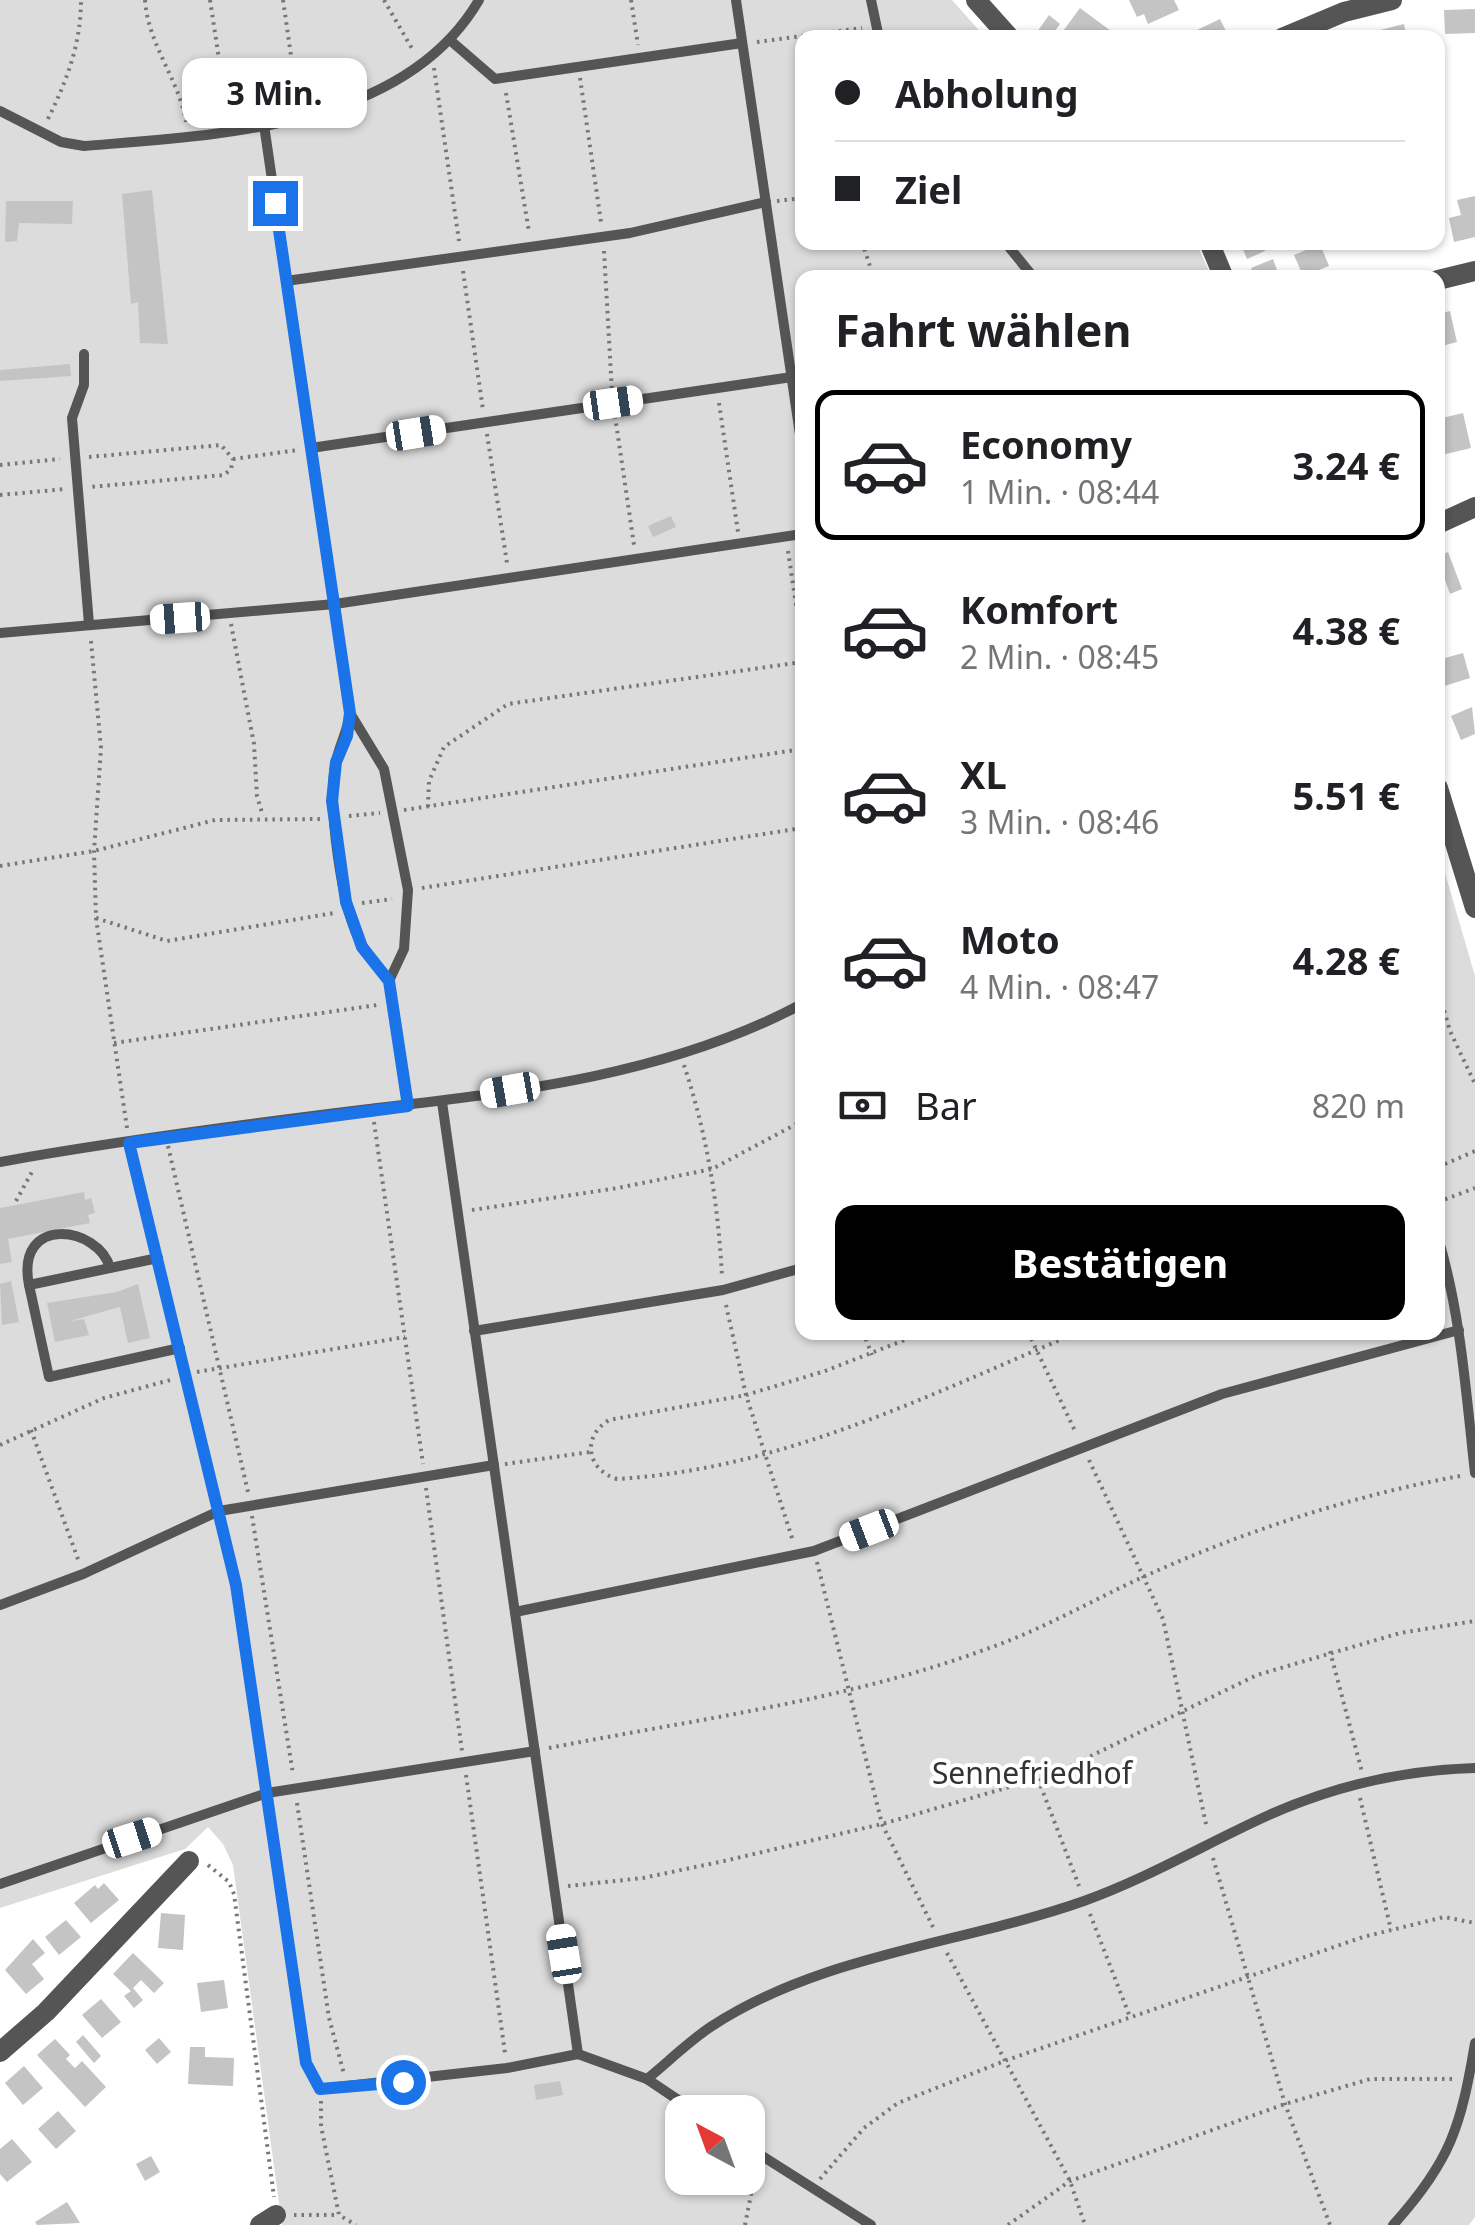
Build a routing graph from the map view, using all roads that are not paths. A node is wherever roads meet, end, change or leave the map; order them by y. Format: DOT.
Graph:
graph roads {
  1 [pos="479,0"];
  2 [pos="736,0"];
  3 [pos="871,0"];
  4 [pos="976,0"];
  5 [pos="1392,0"];
  6 [pos="878,30"];
  7 [pos="1003,30"];
  8 [pos="1301,30"];
  9 [pos="451,41"];
  10 [pos="742,43"];
  11 [pos="0,111"];
  12 [pos="264,125"];
  13 [pos="766,202"];
  14 [pos="1011,250"];
  15 [pos="1028,270"];
  16 [pos="1475,271"];
  17 [pos="1445,278"];
  18 [pos="286,281"];
  19 [pos="84,354"];
  20 [pos="792,377"];
  21 [pos="795,398"];
  22 [pos="311,448"];
  23 [pos="1475,507"];
  24 [pos="1445,521"];
  25 [pos="795,535"];
  26 [pos="335,604"];
  27 [pos="89,624"];
  28 [pos="0,633"];
  29 [pos="350,713"];
  30 [pos="1445,812"];
  31 [pos="1475,908"];
  32 [pos="389,981"];
  33 [pos="795,1007"];
  34 [pos="442,1102"];
  35 [pos="408,1106"];
  36 [pos="129,1143"];
  37 [pos="0,1162"];
  38 [pos="158,1258"];
  39 [pos="1445,1262"];
  40 [pos="110,1268"];
  41 [pos="795,1270"];
  42 [pos="29,1286"];
  43 [pos="1459,1330"];
  44 [pos="474,1331"];
  45 [pos="1445,1334"];
  46 [pos="1422,1340"];
  47 [pos="180,1348"];
  48 [pos="494,1465"];
  49 [pos="1475,1473"];
  50 [pos="219,1510"];
  51 [pos="0,1605"];
  52 [pos="515,1612"];
  53 [pos="535,1751"];
  54 [pos="1475,1768"];
  55 [pos="268,1793"];
  56 [pos="189,1860"];
  57 [pos="0,1884"];
  58 [pos="1475,2043"];
  59 [pos="0,2052"];
  60 [pos="578,2054"];
  61 [pos="647,2079"];
  62 [pos="671,2095"];
  63 [pos="765,2159"];
  64 [pos="871,2225"];
  65 [pos="1393,2225"];
  1 -- 9 [label="lane"];
  2 -- 10 [label="lane"];
  3 -- 6 [label="lane"];
  4 -- 7 [label="street"];
  5 -- 8 [label="street"];
  9 -- 10 [label="lane"];
  9 -- 12 [label="lane"];
  10 -- 13 [label="lane"];
  11 -- 12 [label="lane"];
  12 -- 18 [label="lane"];
  13 -- 18 [label="lane"];
  13 -- 20 [label="lane"];
  14 -- 15 [label="lane"];
  16 -- 17 [label="street"];
  18 -- 22 [label="lane"];
  19 -- 27 [label="lane"];
  20 -- 21 [label="lane"];
  20 -- 22 [label="lane"];
  22 -- 26 [label="lane"];
  23 -- 24 [label="street"];
  25 -- 26 [label="lane"];
  26 -- 27 [label="lane"];
  26 -- 29 [label="lane"];
  27 -- 28 [label="lane"];
  29 -- 32 [label="lane"];
  29 -- 32 [label="lane"];
  30 -- 31 [label="street"];
  32 -- 35 [label="lane"];
  33 -- 34 [label="lane"];
  34 -- 35 [label="lane"];
  34 -- 44 [label="lane"];
  35 -- 36 [label="lane"];
  36 -- 37 [label="lane"];
  36 -- 38 [label="lane"];
  38 -- 40 [label="lane"];
  38 -- 47 [label="lane"];
  39 -- 43 [label="lane"];
  40 -- 42 [label="lane"];
  40 -- 42 [label="lane"];
  41 -- 44 [label="lane"];
  42 -- 47 [label="lane"];
  43 -- 45 [label="lane"];
  43 -- 49 [label="lane"];
  44 -- 48 [label="lane"];
  46 -- 52 [label="lane"];
  47 -- 50 [label="lane"];
  48 -- 50 [label="lane"];
  48 -- 52 [label="lane"];
  50 -- 51 [label="lane"];
  50 -- 55 [label="lane"];
  52 -- 53 [label="lane"];
  53 -- 55 [label="lane"];
  53 -- 60 [label="lane"];
  54 -- 61 [label="lane"];
  55 -- 57 [label="lane"];
  55 -- 60 [label="lane"];
  56 -- 59 [label="street"];
  58 -- 65 [label="lane"];
  60 -- 61 [label="lane"];
  61 -- 62 [label="lane"];
  63 -- 64 [label="lane"];
}
